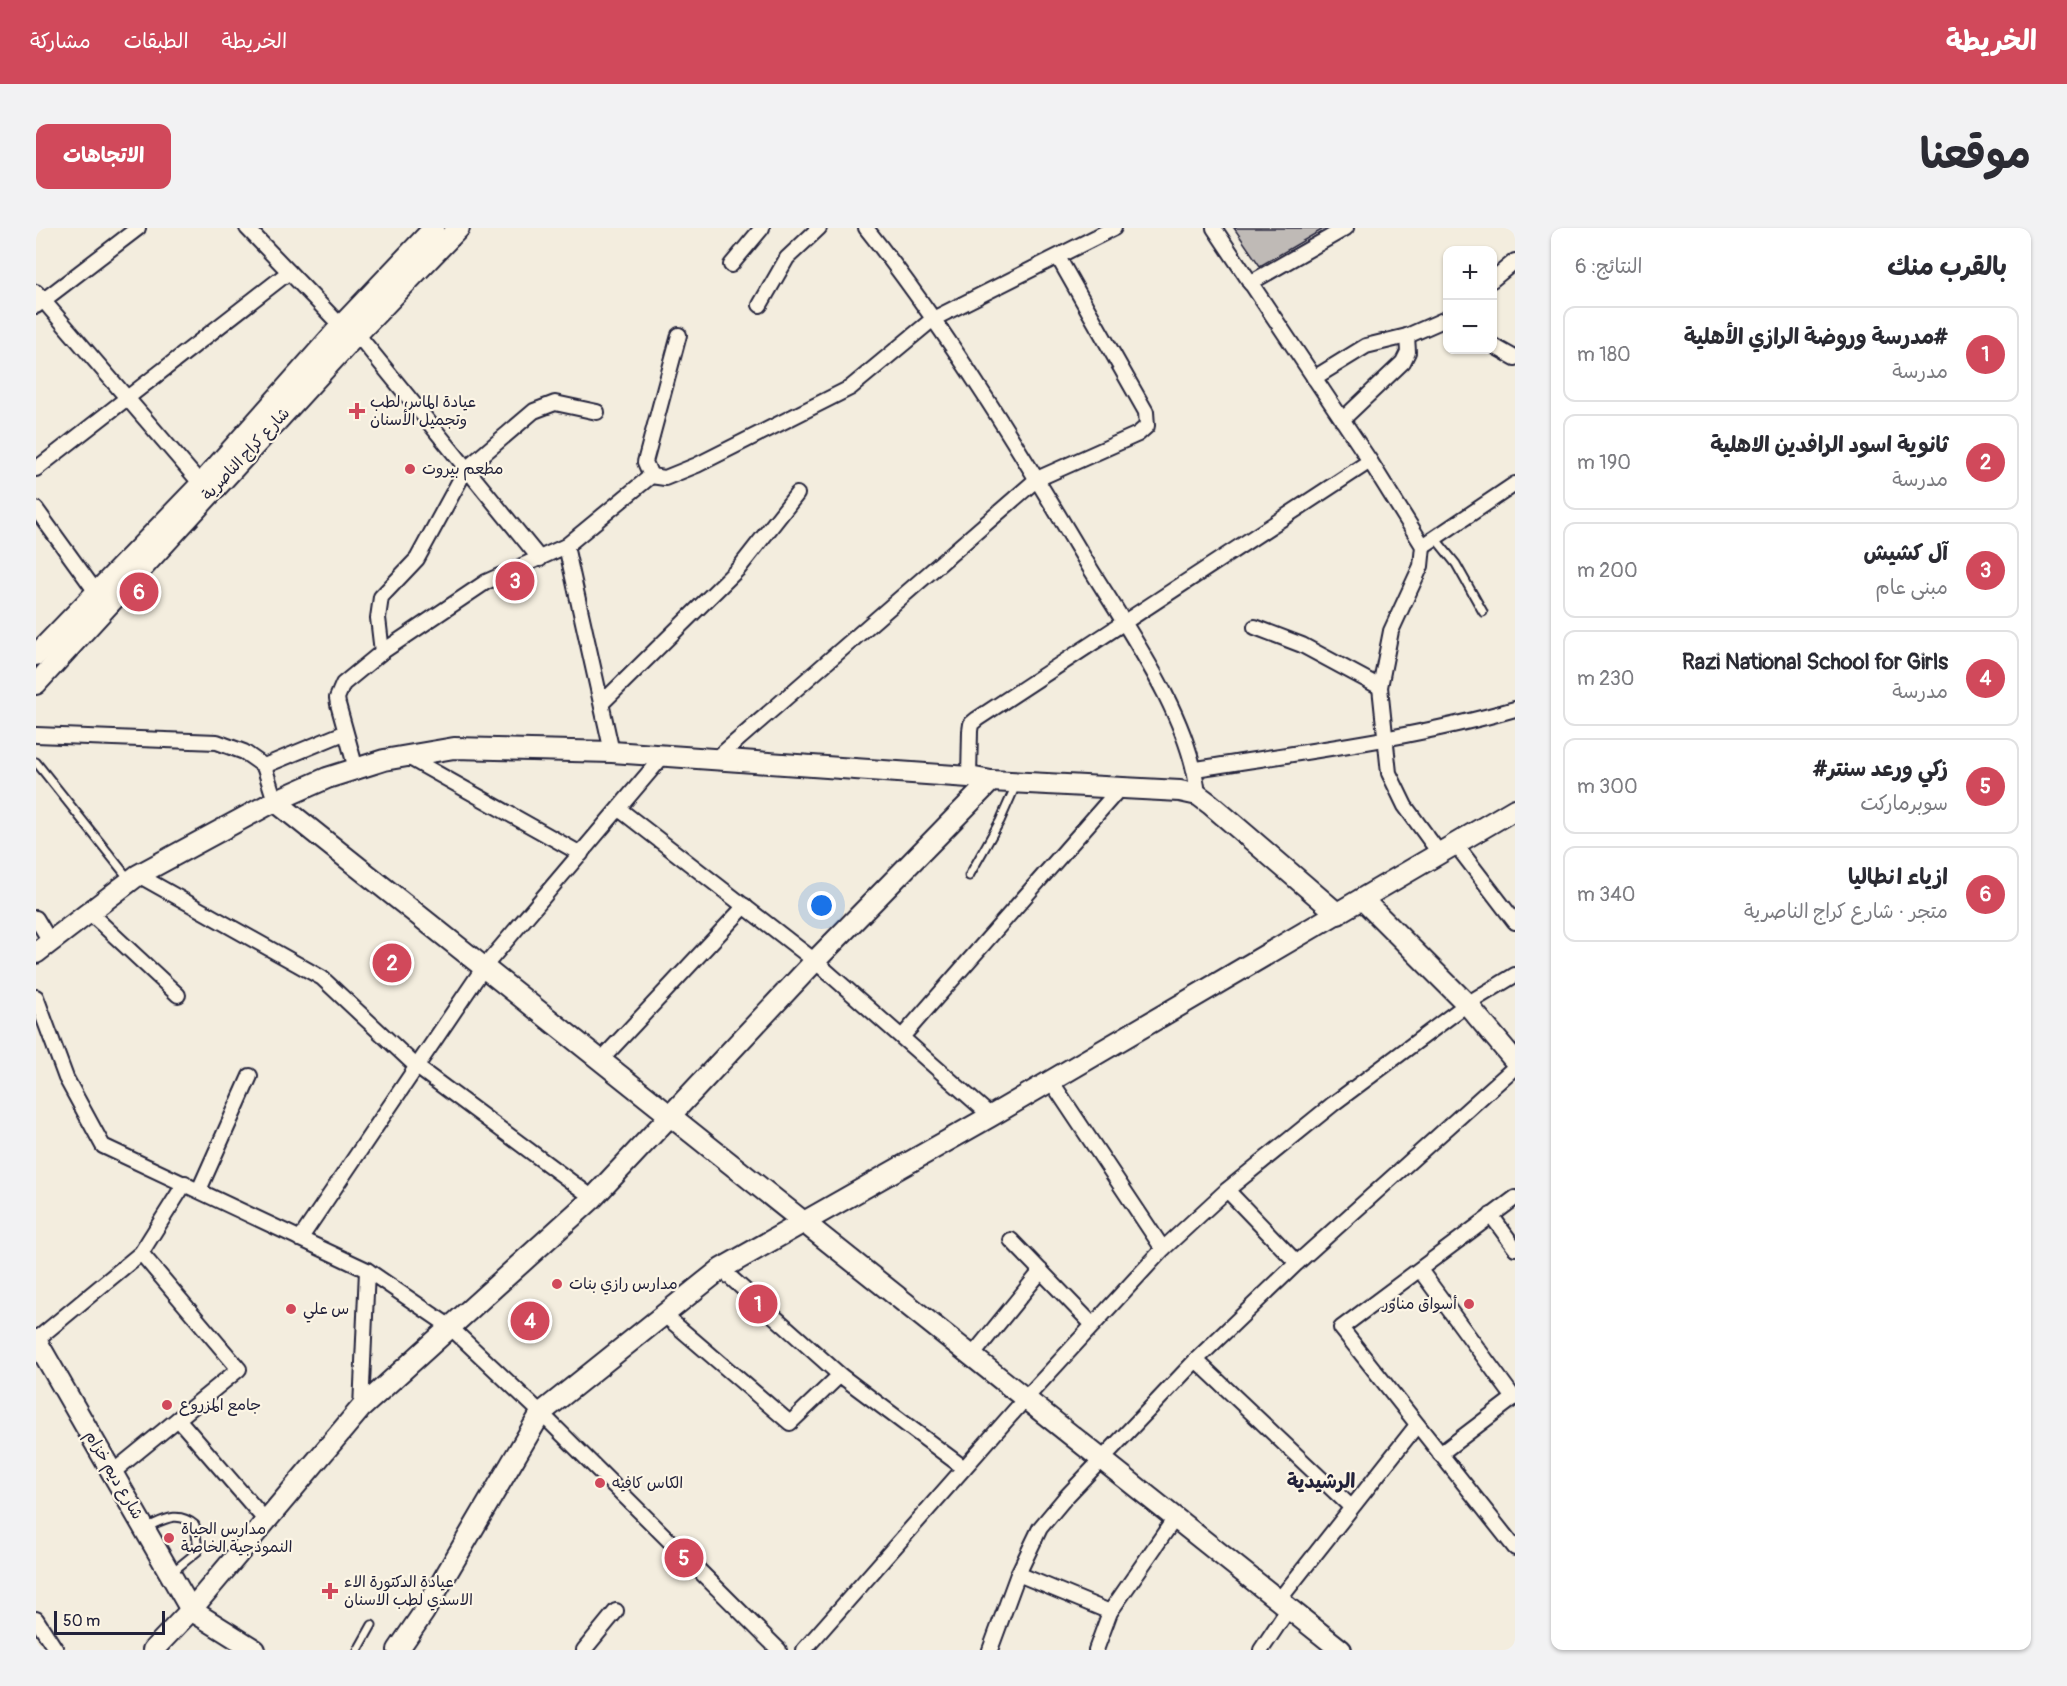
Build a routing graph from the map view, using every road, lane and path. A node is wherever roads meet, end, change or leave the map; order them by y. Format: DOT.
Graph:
graph roads {
  1 [pos="138,228"];
  2 [pos="247,228"];
  3 [pos="434,228"];
  4 [pos="459,228"];
  5 [pos="762,228"];
  6 [pos="819,228"];
  7 [pos="866,228"];
  8 [pos="1114,228"];
  9 [pos="1214,228"];
  10 [pos="1346,228"];
  11 [pos="1058,257"];
  12 [pos="1515,261"];
  13 [pos="731,265"];
  14 [pos="289,272"];
  15 [pos="1497,276"];
  16 [pos="1250,284"];
  17 [pos="39,299"];
  18 [pos="760,305"];
  19 [pos="933,319"];
  20 [pos="1443,320"];
  21 [pos="349,330"];
  22 [pos="679,335"];
  23 [pos="1407,336"];
  24 [pos="1497,348"];
  25 [pos="1515,358"];
  26 [pos="1314,378"];
  27 [pos="128,399"];
  28 [pos="597,412"];
  29 [pos="1342,420"];
  30 [pos="1370,460"];
  31 [pos="466,469"];
  32 [pos="36,470"];
  33 [pos="651,476"];
  34 [pos="1037,479"];
  35 [pos="201,484"];
  36 [pos="1515,484"];
  37 [pos="797,494"];
  38 [pos="36,509"];
  39 [pos="1429,542"];
  40 [pos="566,546"];
  41 [pos="540,560"];
  42 [pos="96,592"];
  43 [pos="1483,612"];
  44 [pos="1124,623"];
  45 [pos="1255,627"];
  46 [pos="382,652"];
  47 [pos="36,655"];
  48 [pos="36,684"];
  49 [pos="1380,687"];
  50 [pos="603,702"];
  51 [pos="1515,710"];
  52 [pos="344,733"];
  53 [pos="36,735"];
  54 [pos="1385,739"];
  55 [pos="612,752"];
  56 [pos="406,756"];
  57 [pos="663,756"];
  58 [pos="717,758"];
  59 [pos="36,762"];
  60 [pos="264,766"];
  61 [pos="356,769"];
  62 [pos="1196,769"];
  63 [pos="969,777"];
  64 [pos="992,781"];
  65 [pos="1017,782"];
  66 [pos="1120,788"];
  67 [pos="1198,795"];
  68 [pos="275,801"];
  69 [pos="619,809"];
  70 [pos="1515,809"];
  71 [pos="1448,849"];
  72 [pos="580,854"];
  73 [pos="969,876"];
  74 [pos="134,878"];
  75 [pos="1362,900"];
  76 [pos="745,906"];
  77 [pos="90,913"];
  78 [pos="1338,914"];
  79 [pos="36,918"];
  80 [pos="1515,922"];
  81 [pos="44,948"];
  82 [pos="815,961"];
  83 [pos="484,967"];
  84 [pos="1515,975"];
  85 [pos="178,995"];
  86 [pos="36,997"];
  87 [pos="1467,1004"];
  88 [pos="902,1037"];
  89 [pos="601,1060"];
  90 [pos="1515,1060"];
  91 [pos="1515,1066"];
  92 [pos="417,1067"];
  93 [pos="250,1076"];
  94 [pos="1051,1081"];
  95 [pos="671,1116"];
  96 [pos="991,1116"];
  97 [pos="185,1183"];
  98 [pos="199,1190"];
  99 [pos="1227,1190"];
  100 [pos="593,1198"];
  101 [pos="1515,1198"];
  102 [pos="1491,1215"];
  103 [pos="805,1223"];
  104 [pos="300,1239"];
  105 [pos="1011,1240"];
  106 [pos="1515,1248"];
  107 [pos="1163,1249"];
  108 [pos="141,1253"];
  109 [pos="1297,1263"];
  110 [pos="721,1269"];
  111 [pos="367,1270"];
  112 [pos="1420,1270"];
  113 [pos="1041,1271"];
  114 [pos="663,1313"];
  115 [pos="1093,1325"];
  116 [pos="449,1326"];
  117 [pos="36,1340"];
  118 [pos="972,1356"];
  119 [pos="1196,1360"];
  120 [pos="840,1376"];
  121 [pos="1515,1397"];
  122 [pos="1025,1399"];
  123 [pos="362,1408"];
  124 [pos="541,1413"];
  125 [pos="178,1419"];
  126 [pos="1417,1425"];
  127 [pos="1440,1454"];
  128 [pos="1101,1459"];
  129 [pos="964,1468"];
  130 [pos="113,1472"];
  131 [pos="1351,1507"];
  132 [pos="1175,1518"];
  133 [pos="266,1521"];
  134 [pos="145,1528"];
  135 [pos="1515,1548"];
  136 [pos="171,1573"];
  137 [pos="1018,1574"];
  138 [pos="1284,1604"];
  139 [pos="191,1610"];
  140 [pos="616,1611"];
  141 [pos="1110,1612"];
  142 [pos="36,1619"];
  143 [pos="372,1624"];
  144 [pos="56,1650"];
  145 [pos="153,1650"];
  146 [pos="255,1650"];
  147 [pos="358,1650"];
  148 [pos="398,1650"];
  149 [pos="584,1650"];
  150 [pos="779,1650"];
  151 [pos="804,1650"];
  152 [pos="990,1650"];
  153 [pos="1096,1650"];
  154 [pos="1261,1650"];
  155 [pos="1341,1650"];
  1 -- 17 [label="street"];
  2 -- 14 [label="street"];
  3 -- 21 [label="street, شارع كراج الناصرية"];
  4 -- 21 [label="street, شارع كراج الناصرية"];
  5 -- 13 [label="street"];
  6 -- 18 [label="street"];
  7 -- 19 [label="street"];
  8 -- 11 [label="street"];
  9 -- 16 [label="street"];
  10 -- 16 [label="street"];
  11 -- 19 [label="street"];
  11 -- 34 [label="street"];
  12 -- 15 [label="street"];
  14 -- 21 [label="street"];
  14 -- 27 [label="street"];
  16 -- 26 [label="street"];
  17 -- 27 [label="street"];
  19 -- 33 [label="street"];
  19 -- 34 [label="street"];
  20 -- 23 [label="street"];
  21 -- 31 [label="street"];
  21 -- 35 [label="street, شارع كراج الناصرية"];
  21 -- 48 [label="street, شارع كراج الناصرية"];
  22 -- 33 [label="street"];
  23 -- 26 [label="street"];
  23 -- 29 [label="street"];
  24 -- 25 [label="street"];
  26 -- 29 [label="street"];
  27 -- 32 [label="street"];
  27 -- 35 [label="street"];
  28 -- 31 [label="street"];
  29 -- 30 [label="street"];
  30 -- 39 [label="street"];
  30 -- 44 [label="street"];
  31 -- 41 [label="street"];
  31 -- 46 [label="street"];
  33 -- 40 [label="street"];
  34 -- 44 [label="street"];
  34 -- 58 [label="street"];
  35 -- 42 [label="street, شارع كراج الناصرية"];
  36 -- 39 [label="street"];
  37 -- 50 [label="street"];
  38 -- 42 [label="street"];
  39 -- 43 [label="lane"];
  39 -- 49 [label="street"];
  40 -- 41 [label="street"];
  40 -- 50 [label="street"];
  41 -- 46 [label="street"];
  42 -- 47 [label="street, شارع كراج الناصرية"];
  44 -- 62 [label="street"];
  44 -- 63 [label="street"];
  45 -- 49 [label="street"];
  46 -- 52 [label="street"];
  49 -- 54 [label="street"];
  50 -- 55 [label="street"];
  51 -- 54 [label="street"];
  52 -- 60 [label="street"];
  52 -- 61 [label="street"];
  53 -- 60 [label="street"];
  54 -- 62 [label="street"];
  54 -- 71 [label="street"];
  55 -- 56 [label="street"];
  55 -- 57 [label="street"];
  56 -- 61 [label="street"];
  56 -- 72 [label="street"];
  57 -- 58 [label="street"];
  57 -- 69 [label="street"];
  58 -- 63 [label="street"];
  59 -- 74 [label="lane"];
  60 -- 68 [label="street"];
  61 -- 68 [label="street"];
  62 -- 67 [label="street"];
  63 -- 64 [label="street"];
  64 -- 65 [label="street"];
  64 -- 82 [label="street"];
  65 -- 66 [label="street"];
  65 -- 73 [label="lane"];
  66 -- 67 [label="street"];
  66 -- 88 [label="street"];
  67 -- 78 [label="street"];
  68 -- 74 [label="street"];
  68 -- 83 [label="street"];
  69 -- 72 [label="street"];
  69 -- 76 [label="street"];
  70 -- 71 [label="street"];
  71 -- 75 [label="street"];
  71 -- 80 [label="street"];
  72 -- 83 [label="street"];
  74 -- 77 [label="street"];
  74 -- 92 [label="street"];
  75 -- 78 [label="street"];
  75 -- 87 [label="street"];
  76 -- 82 [label="street"];
  76 -- 89 [label="street"];
  77 -- 81 [label="street"];
  77 -- 85 [label="street"];
  78 -- 94 [label="street"];
  79 -- 81 [label="street"];
  82 -- 88 [label="street"];
  82 -- 95 [label="street"];
  83 -- 89 [label="street"];
  83 -- 92 [label="street"];
  84 -- 87 [label="street"];
  86 -- 97 [label="street"];
  87 -- 90 [label="street"];
  87 -- 99 [label="street"];
  88 -- 96 [label="street"];
  89 -- 95 [label="street"];
  91 -- 109 [label="street"];
  92 -- 100 [label="street"];
  92 -- 104 [label="street"];
  93 -- 98 [label="street"];
  94 -- 96 [label="street"];
  94 -- 107 [label="street"];
  95 -- 100 [label="street"];
  95 -- 103 [label="street"];
  96 -- 103 [label="street"];
  97 -- 98 [label="street"];
  97 -- 108 [label="street"];
  98 -- 104 [label="street"];
  99 -- 107 [label="street"];
  99 -- 109 [label="street"];
  100 -- 116 [label="street"];
  101 -- 102 [label="street"];
  102 -- 106 [label="street"];
  102 -- 112 [label="street"];
  103 -- 110 [label="street"];
  103 -- 118 [label="street"];
  104 -- 111 [label="street"];
  105 -- 113 [label="street"];
  107 -- 115 [label="street"];
  108 -- 117 [label="street"];
  108 -- 125 [label="street"];
  109 -- 119 [label="street"];
  110 -- 114 [label="street"];
  110 -- 120 [label="street"];
  111 -- 116 [label="street"];
  111 -- 123 [label="street"];
  112 -- 121 [label="street"];
  112 -- 126 [label="street"];
  113 -- 115 [label="street"];
  113 -- 118 [label="street"];
  114 -- 120 [label="street"];
  114 -- 124 [label="street"];
  115 -- 122 [label="street"];
  116 -- 123 [label="street"];
  116 -- 124 [label="street"];
  117 -- 130 [label="street, شارع ديم خزام"];
  118 -- 122 [label="street"];
  119 -- 128 [label="street"];
  119 -- 131 [label="street"];
  120 -- 129 [label="street"];
  121 -- 127 [label="street"];
  122 -- 128 [label="street"];
  122 -- 129 [label="street"];
  123 -- 133 [label="street"];
  124 -- 148 [label="street"];
  124 -- 150 [label="street"];
  125 -- 130 [label="street"];
  125 -- 133 [label="street"];
  126 -- 127 [label="street"];
  126 -- 131 [label="street"];
  127 -- 135 [label="street"];
  128 -- 132 [label="street"];
  128 -- 137 [label="street"];
  129 -- 151 [label="street"];
  130 -- 134 [label="street, شارع ديم خزام"];
  131 -- 138 [label="street"];
  132 -- 138 [label="street"];
  132 -- 141 [label="street"];
  133 -- 139 [label="street"];
  134 -- 136 [label="street, شارع ديم خزام"];
  134 -- 136 [label="lane"];
  136 -- 139 [label="street, شارع ديم خزام"];
  137 -- 141 [label="street"];
  137 -- 152 [label="street"];
  138 -- 154 [label="street"];
  138 -- 155 [label="street"];
  139 -- 145 [label="street"];
  139 -- 146 [label="street"];
  140 -- 149 [label="street"];
  141 -- 153 [label="street"];
  142 -- 144 [label="street"];
  143 -- 147 [label="lane"];
}
